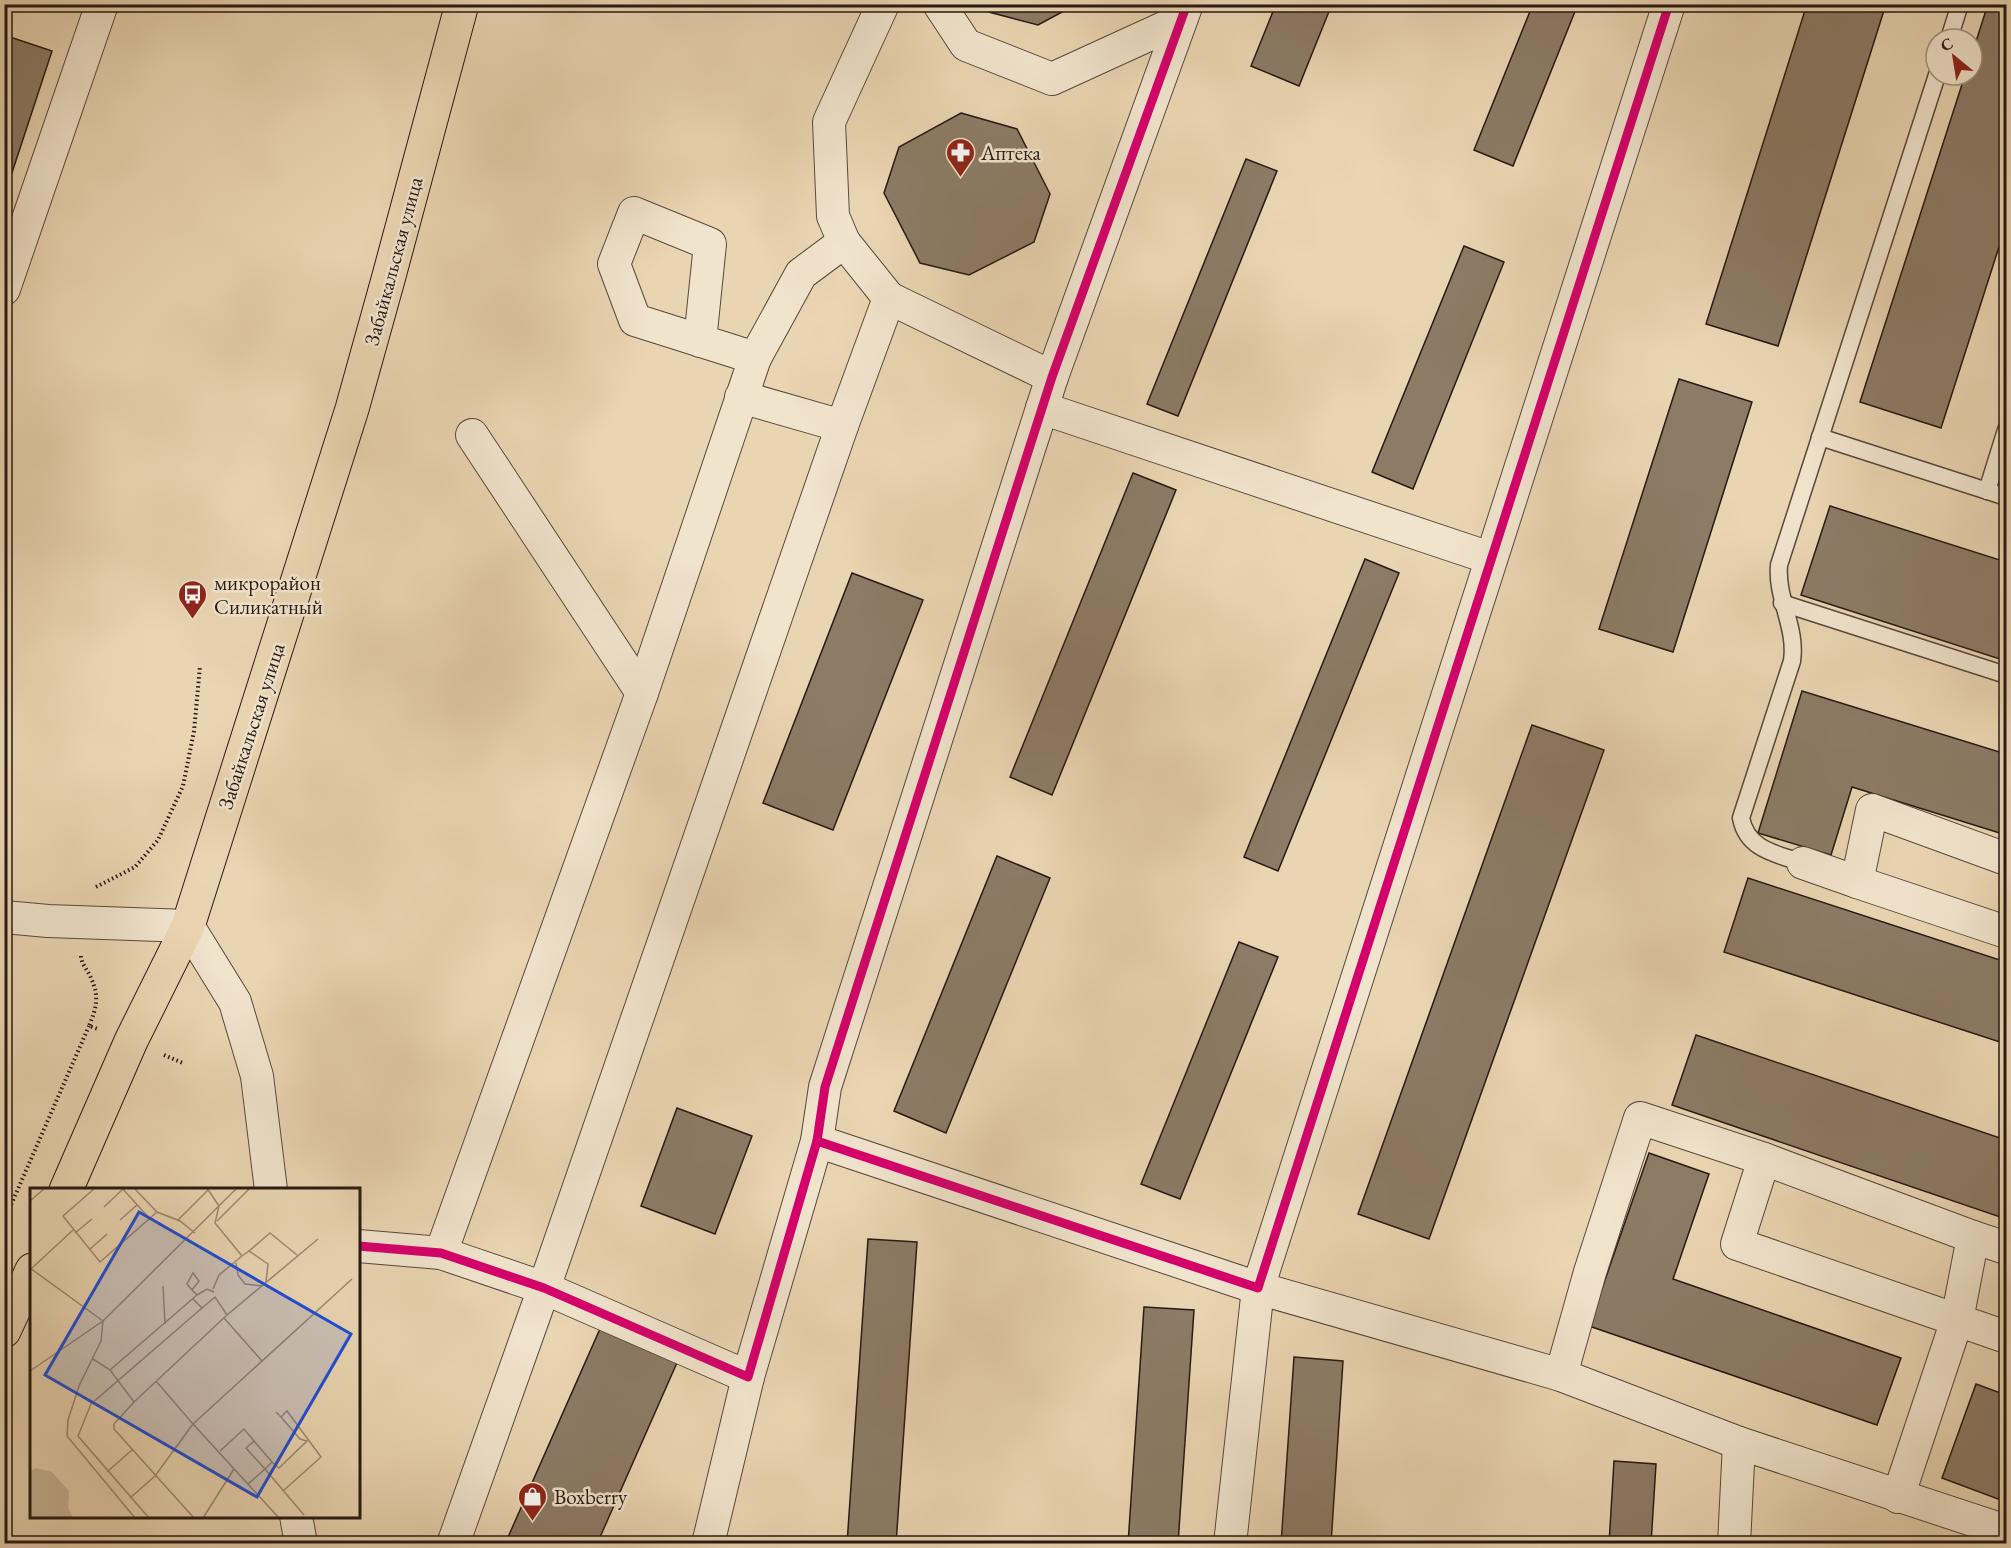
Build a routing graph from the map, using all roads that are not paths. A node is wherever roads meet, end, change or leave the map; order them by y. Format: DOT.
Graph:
graph roads {
  1 [pos="462,4"];
  2 [pos="883,4"];
  3 [pos="939,4"];
  4 [pos="1669,4"];
  5 [pos="1960,4"];
  6 [pos="100,5"];
  7 [pos="1184,12"];
  8 [pos="1953,27"];
  9 [pos="1933,87"];
  10 [pos="844,242"];
  11 [pos="4,289"];
  12 [pos="889,298"];
  13 [pos="700,341"];
  14 [pos="754,358"];
  15 [pos="1052,377"];
  16 [pos="741,397"];
  17 [pos="1042,408"];
  18 [pos="842,426"];
  19 [pos="2007,430"];
  20 [pos="472,435"];
  21 [pos="1820,437"];
  22 [pos="1987,491"];
  23 [pos="2007,497"];
  24 [pos="1490,558"];
  25 [pos="1782,603"];
  26 [pos="2007,675"];
  27 [pos="642,693"];
  28 [pos="2007,859"];
  29 [pos="1803,863"];
  30 [pos="1857,882"];
  31 [pos="4,917"];
  32 [pos="188,926"];
  33 [pos="2007,932"];
  34 [pos="817,1141"];
  35 [pos="1764,1159"];
  36 [pos="67,1188"];
  37 [pos="271,1188"];
  38 [pos="1973,1237"];
  39 [pos="360,1246"];
  40 [pos="2007,1248"];
  41 [pos="441,1253"];
  42 [pos="30,1274"];
  43 [pos="544,1288"];
  44 [pos="1258,1288"];
  45 [pos="1957,1320"];
  46 [pos="4,1331"];
  47 [pos="2007,1337"];
  48 [pos="1560,1376"];
  49 [pos="748,1377"];
  50 [pos="1739,1443"];
  51 [pos="1898,1497"];
  52 [pos="296,1518"];
  53 [pos="2007,1531"];
  54 [pos="301,1544"];
  55 [pos="453,1544"];
  56 [pos="708,1544"];
  57 [pos="1230,1544"];
  58 [pos="1734,1544"];
  1 -- 32 [label="main road, Забайкальская улица"];
  2 -- 10 [label="street"];
  3 -- 7 [label="street"];
  4 -- 24 [label="street"];
  5 -- 8 [label="lane"];
  6 -- 11 [label="street"];
  7 -- 15 [label="street"];
  9 -- 21 [label="lane"];
  10 -- 12 [label="street"];
  10 -- 14 [label="street"];
  12 -- 15 [label="street"];
  12 -- 18 [label="street"];
  13 -- 14 [label="street"];
  14 -- 16 [label="street"];
  15 -- 17 [label="street"];
  16 -- 18 [label="street"];
  16 -- 27 [label="street"];
  17 -- 24 [label="street"];
  17 -- 34 [label="street"];
  18 -- 43 [label="street"];
  19 -- 22 [label="lane"];
  20 -- 27 [label="street"];
  21 -- 22 [label="lane"];
  21 -- 25 [label="lane"];
  22 -- 23 [label="lane"];
  24 -- 44 [label="street"];
  25 -- 26 [label="lane"];
  25 -- 29 [label="lane"];
  27 -- 41 [label="street"];
  28 -- 30 [label="street"];
  29 -- 30 [label="street"];
  30 -- 33 [label="street"];
  31 -- 32 [label="street"];
  32 -- 36 [label="main road, Забайкальская улица"];
  32 -- 37 [label="street"];
  34 -- 44 [label="street"];
  34 -- 49 [label="street"];
  35 -- 38 [label="street"];
  35 -- 45 [label="street"];
  35 -- 48 [label="street"];
  38 -- 40 [label="street"];
  38 -- 45 [label="street"];
  39 -- 41 [label="street"];
  41 -- 43 [label="street"];
  42 -- 46 [label="main road"];
  43 -- 49 [label="street"];
  43 -- 55 [label="street"];
  44 -- 48 [label="street"];
  44 -- 57 [label="street"];
  45 -- 47 [label="street"];
  45 -- 51 [label="street"];
  48 -- 50 [label="street"];
  49 -- 56 [label="street"];
  50 -- 51 [label="street"];
  50 -- 58 [label="street"];
  51 -- 53 [label="street"];
  52 -- 54 [label="street"];
}
